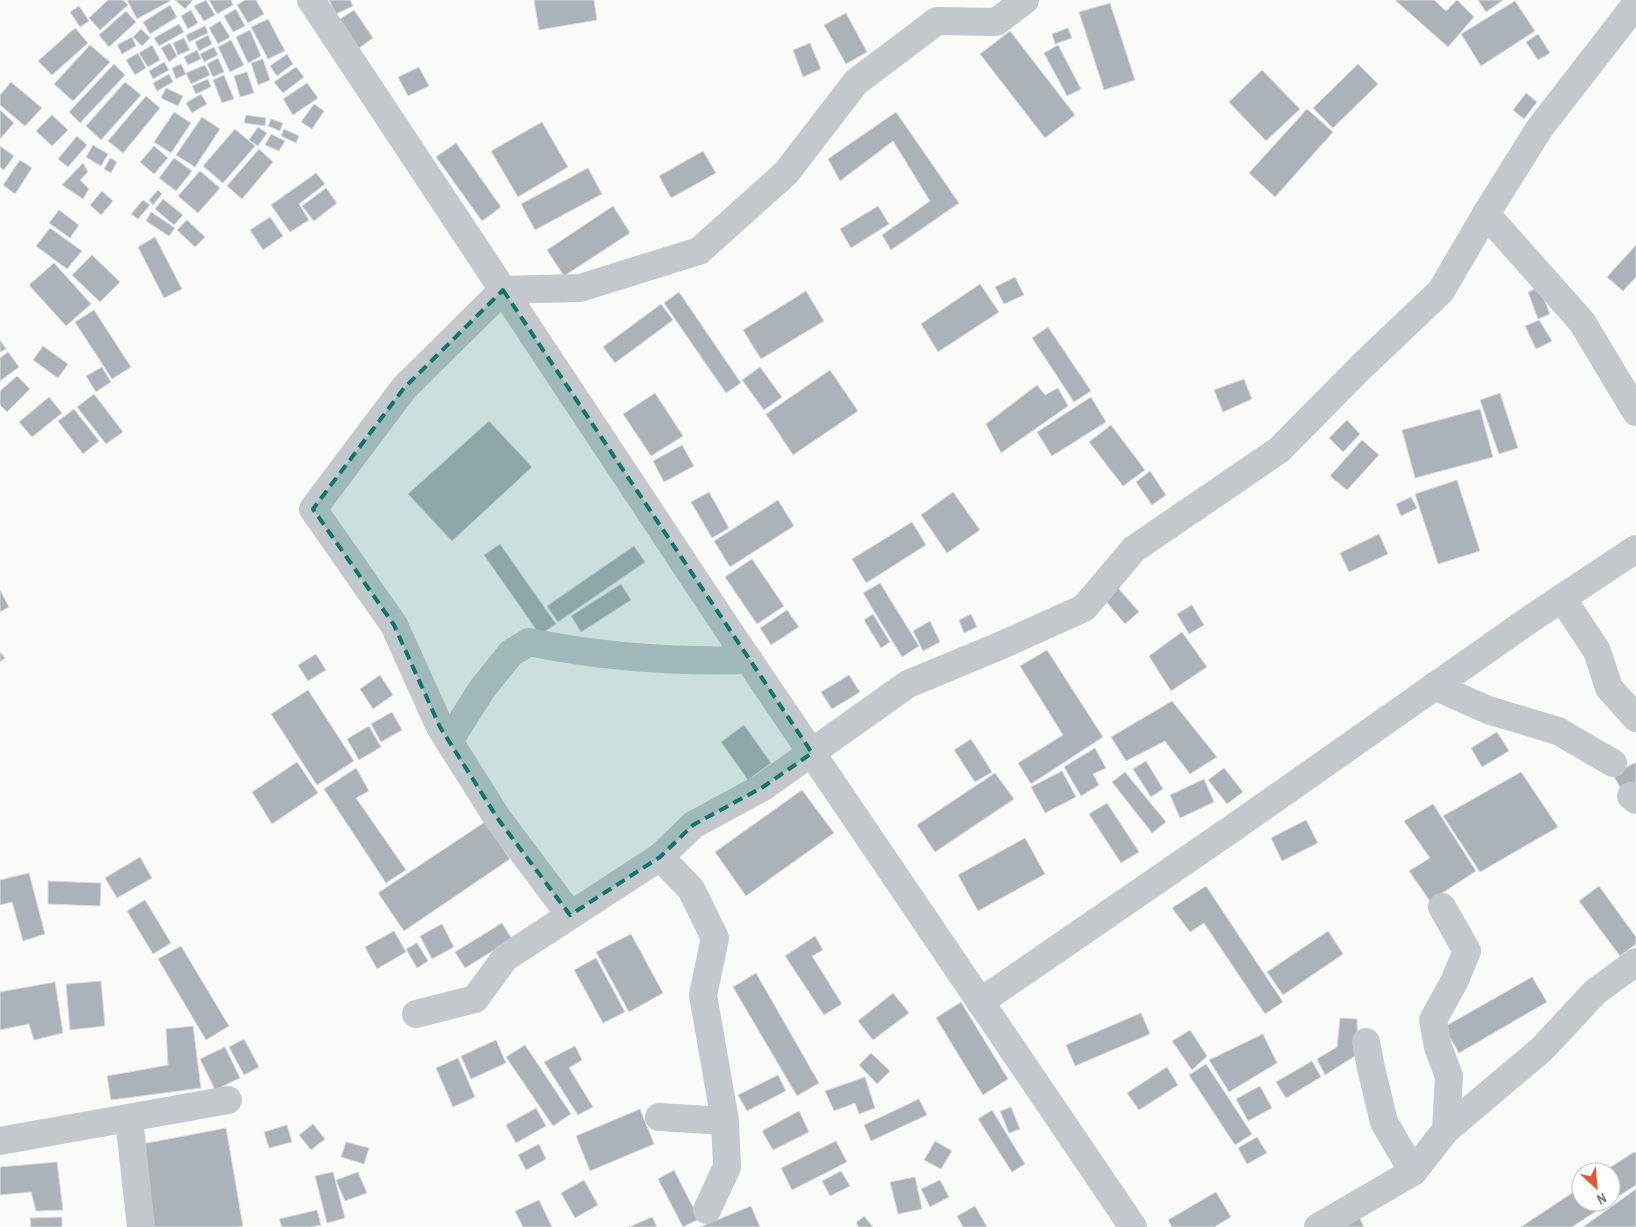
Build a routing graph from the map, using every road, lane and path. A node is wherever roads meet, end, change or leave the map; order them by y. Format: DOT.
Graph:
graph roads {
  1 [pos="311,0"];
  2 [pos="1024,0"];
  3 [pos="1636,4"];
  4 [pos="1486,214"];
  5 [pos="503,290"];
  6 [pos="1636,412"];
  7 [pos="1636,549"];
  8 [pos="1562,598"];
  9 [pos="749,660"];
  10 [pos="1434,686"];
  11 [pos="1636,718"];
  12 [pos="449,741"];
  13 [pos="812,753"];
  14 [pos="1613,763"];
  15 [pos="660,857"];
  16 [pos="1442,907"];
  17 [pos="570,915"];
  18 [pos="1636,962"];
  19 [pos="980,1002"];
  20 [pos="416,1014"];
  21 [pos="1366,1042"];
  22 [pos="228,1100"];
  23 [pos="658,1117"];
  24 [pos="128,1119"];
  25 [pos="725,1121"];
  26 [pos="1446,1130"];
  27 [pos="0,1141"];
  28 [pos="1413,1172"];
  29 [pos="707,1210"];
  30 [pos="141,1227"];
  31 [pos="1133,1227"];
  32 [pos="1318,1227"];
  1 -- 5 [label="street"];
  2 -- 5 [label="street"];
  3 -- 4 [label="street"];
  4 -- 6 [label="street"];
  4 -- 13 [label="street"];
  5 -- 9 [label="street"];
  5 -- 12 [label="street"];
  7 -- 8 [label="street"];
  8 -- 10 [label="street"];
  8 -- 11 [label="street"];
  9 -- 12 [label="street"];
  9 -- 13 [label="street"];
  10 -- 14 [label="street"];
  10 -- 19 [label="street"];
  12 -- 17 [label="street"];
  13 -- 15 [label="street"];
  13 -- 19 [label="street"];
  15 -- 17 [label="street"];
  15 -- 25 [label="street"];
  16 -- 26 [label="street"];
  17 -- 20 [label="street"];
  18 -- 26 [label="street"];
  19 -- 31 [label="street"];
  21 -- 28 [label="street"];
  22 -- 24 [label="street"];
  23 -- 25 [label="street"];
  24 -- 27 [label="street"];
  24 -- 30 [label="street"];
  25 -- 29 [label="street"];
  26 -- 28 [label="street"];
  28 -- 32 [label="street"];
}
